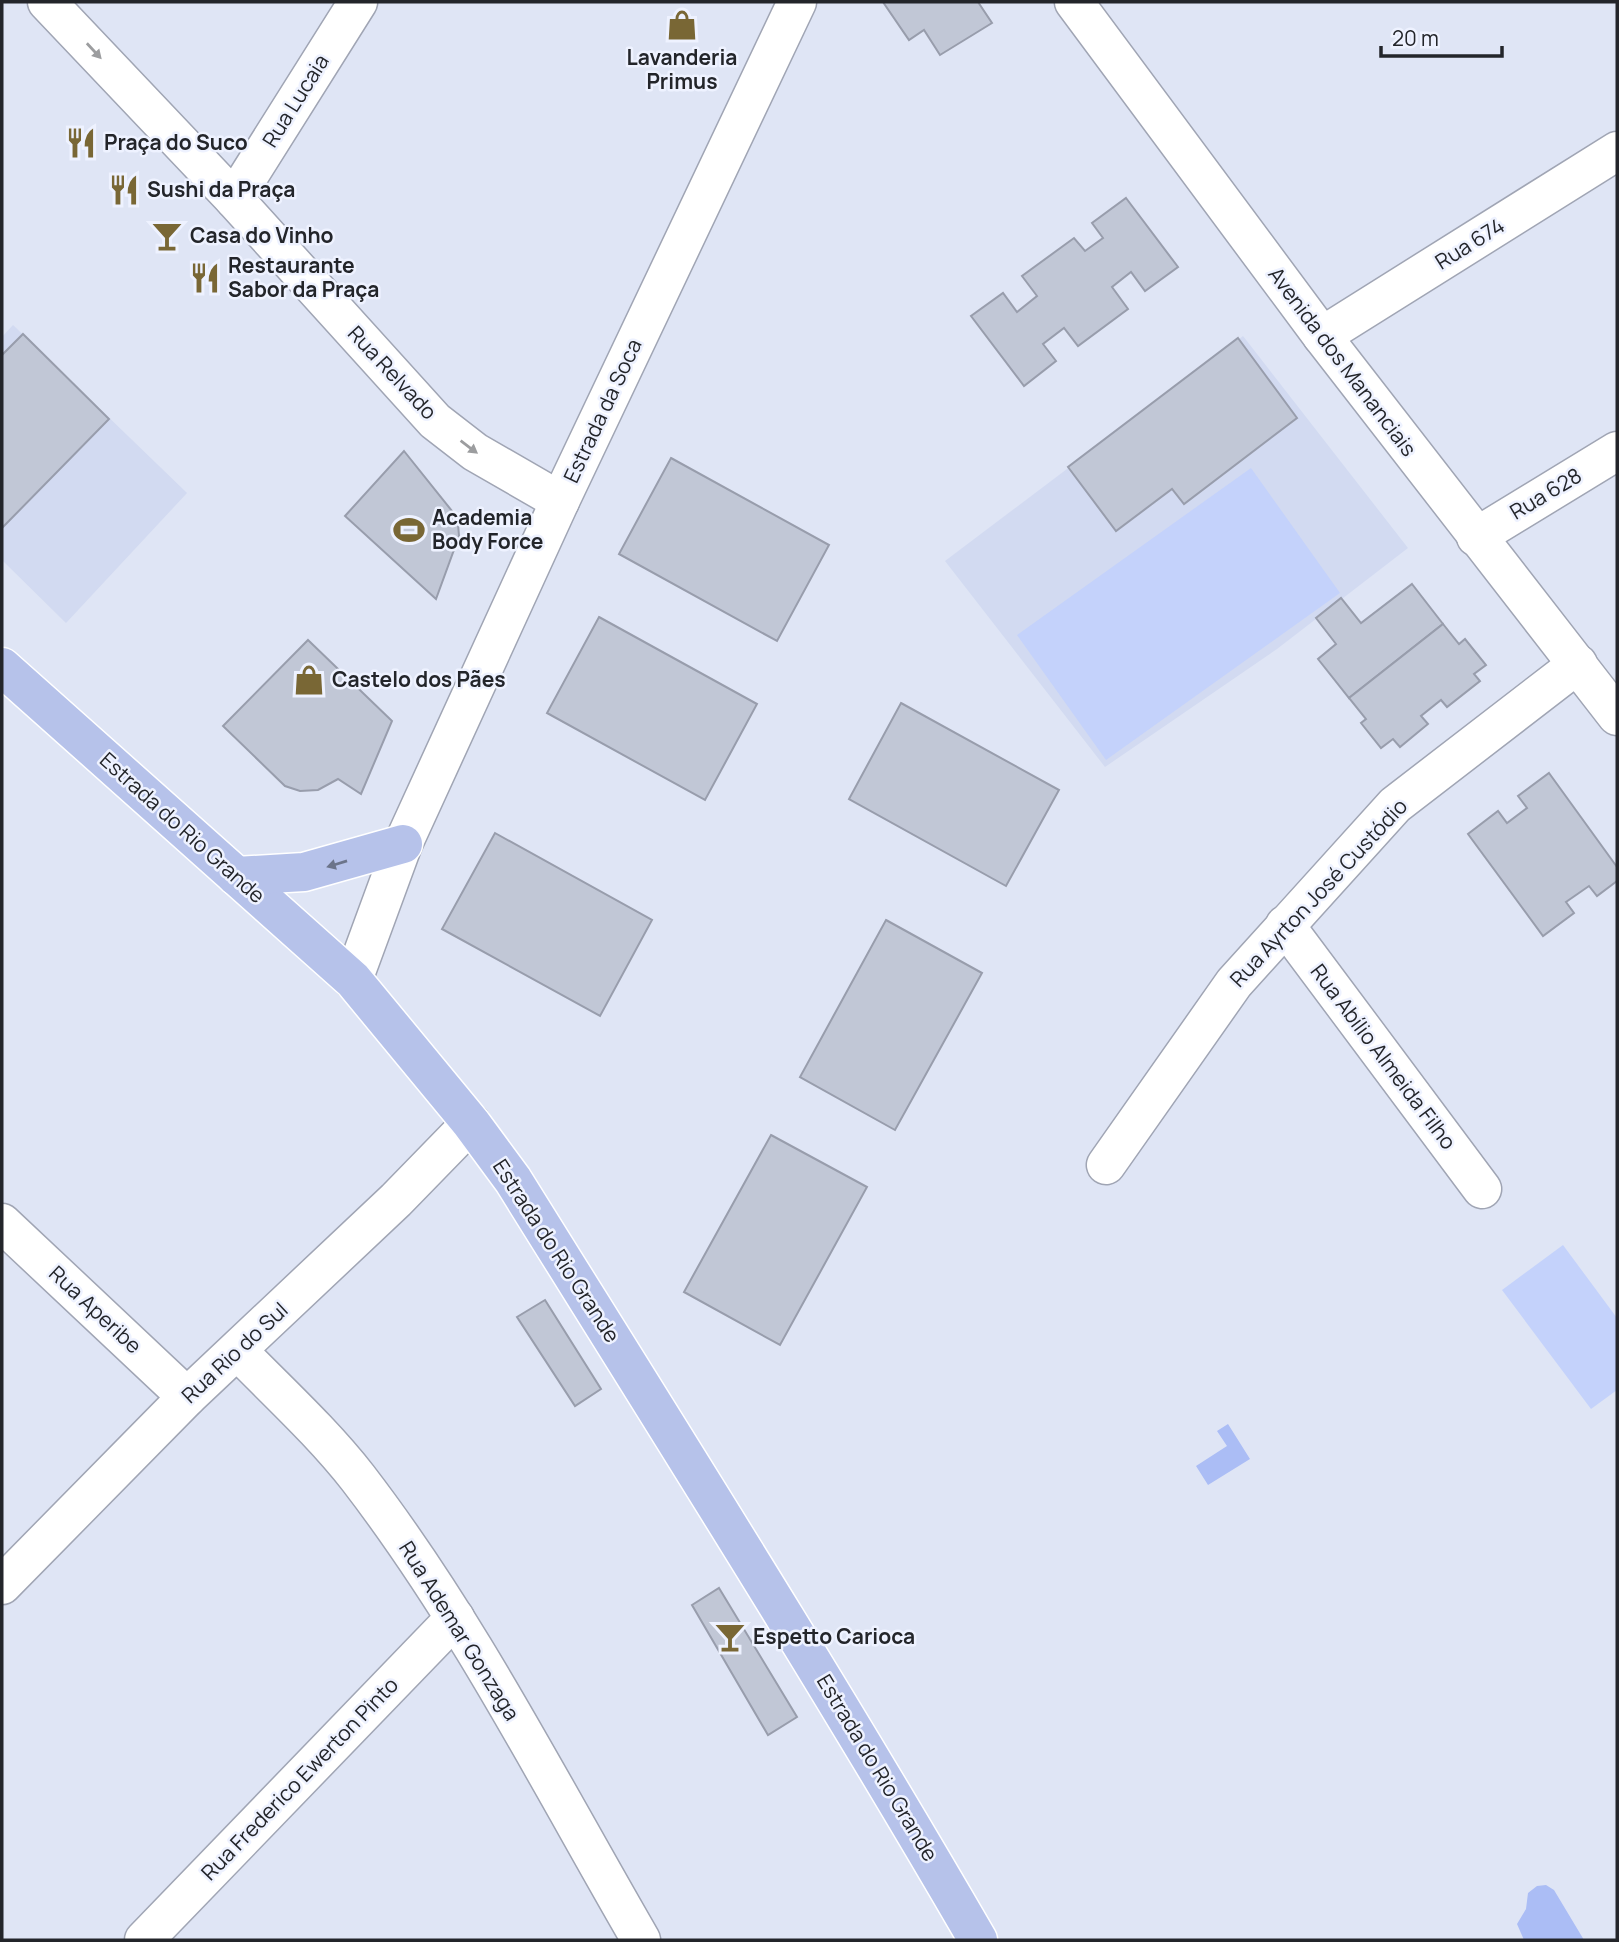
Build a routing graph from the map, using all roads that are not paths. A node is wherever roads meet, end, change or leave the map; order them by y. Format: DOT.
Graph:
graph roads {
  1 [pos="47,2"];
  2 [pos="358,2"];
  3 [pos="797,2"];
  4 [pos="1074,2"];
  5 [pos="1617,151"];
  6 [pos="234,200"];
  7 [pos="1322,336"];
  8 [pos="1617,451"];
  9 [pos="560,501"];
  10 [pos="1476,537"];
  11 [pos="1578,664"];
  12 [pos="2,667"];
  13 [pos="1617,716"];
  14 [pos="403,844"];
  15 [pos="236,876"];
  16 [pos="1285,925"];
  17 [pos="353,980"];
  18 [pos="471,1123"];
  19 [pos="1106,1165"];
  20 [pos="1482,1189"];
  21 [pos="2,1223"];
  22 [pos="238,1351"];
  23 [pos="187,1397"];
  24 [pos="2,1586"];
  25 [pos="455,1618"];
  26 [pos="145,1940"];
  27 [pos="641,1940"];
  28 [pos="978,1940"];
  1 -- 6 [label="street, Rua Relvado, one-way"];
  2 -- 6 [label="street, Rua Lucaia"];
  3 -- 9 [label="street, Estrada da Soca"];
  4 -- 7 [label="street, Avenida dos Mananciais"];
  5 -- 7 [label="street, Rua 674"];
  6 -- 9 [label="street, Rua Relvado, one-way"];
  7 -- 10 [label="street, Avenida dos Mananciais"];
  8 -- 10 [label="street, Rua 628"];
  9 -- 14 [label="street, Estrada da Soca"];
  10 -- 11 [label="street, Avenida dos Mananciais"];
  11 -- 13 [label="street, Avenida dos Mananciais"];
  11 -- 16 [label="street, Rua Ayrton José Custódio"];
  12 -- 15 [label="main road, Estrada do Rio Grande"];
  14 -- 15 [label="main road, one-way"];
  14 -- 17 [label="street, Estrada da Soca"];
  15 -- 17 [label="main road, Estrada do Rio Grande"];
  16 -- 19 [label="street, Rua Ayrton José Custódio"];
  16 -- 20 [label="street, Rua Abílio Almeida Filho"];
  17 -- 18 [label="main road, Estrada do Rio Grande"];
  18 -- 22 [label="street, Rua Rio do Sul"];
  18 -- 28 [label="main road, Estrada do Rio Grande"];
  21 -- 23 [label="street, Rua Aperibe"];
  22 -- 23 [label="street, Rua Rio do Sul"];
  22 -- 25 [label="street, Rua Ademar Gonzaga"];
  23 -- 24 [label="street, Rua Rio do Sul"];
  25 -- 26 [label="street, Rua Frederico Ewerton Pinto"];
  25 -- 27 [label="street, Rua Ademar Gonzaga"];
}
